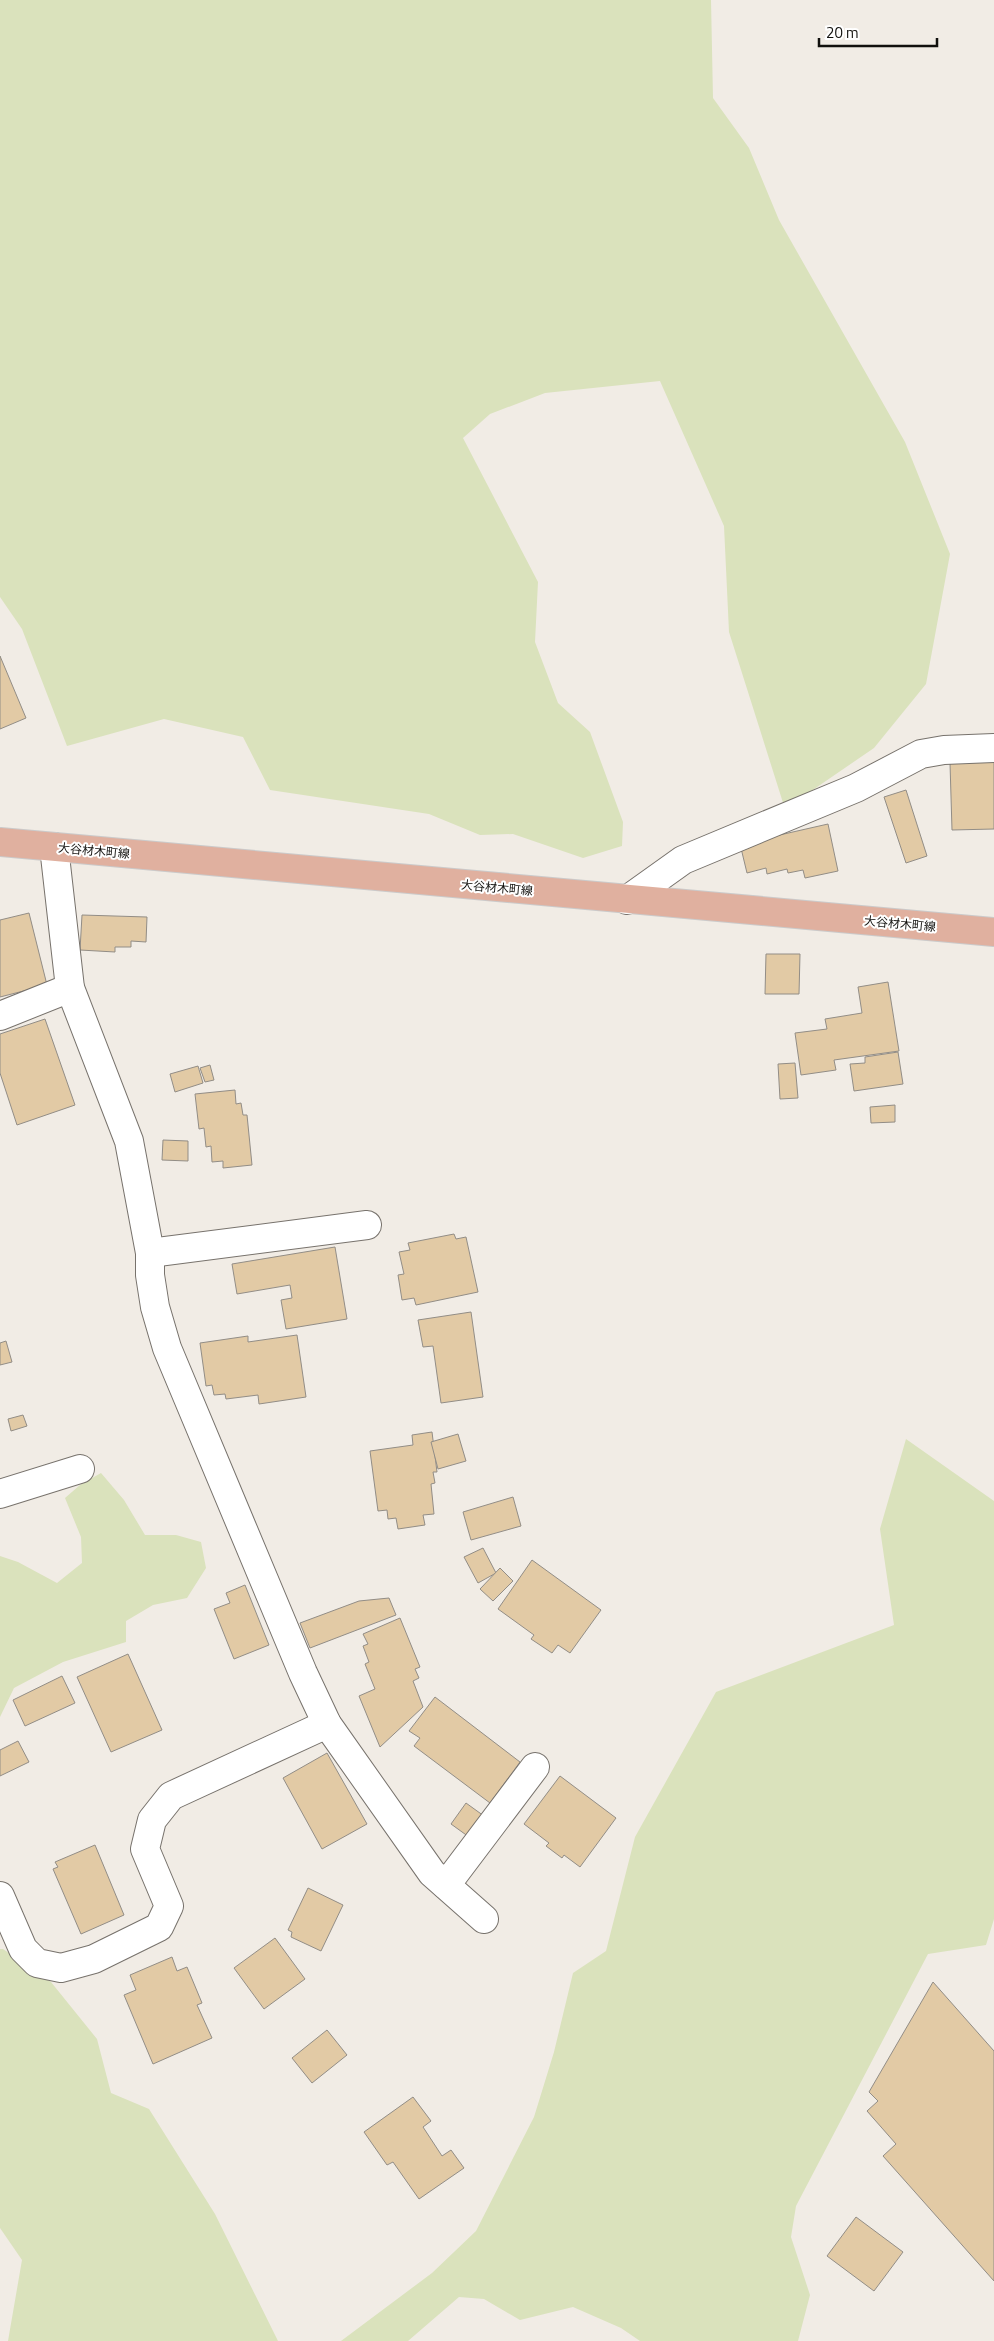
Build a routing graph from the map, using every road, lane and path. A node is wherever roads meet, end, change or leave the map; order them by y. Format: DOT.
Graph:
graph roads {
  1 [pos="994,748"];
  2 [pos="0,842"];
  3 [pos="54,847"];
  4 [pos="627,900"];
  5 [pos="994,932"];
  6 [pos="70,988"];
  7 [pos="0,1016"];
  8 [pos="367,1225"];
  9 [pos="150,1253"];
  10 [pos="80,1469"];
  11 [pos="0,1494"];
  12 [pos="327,1724"];
  13 [pos="534,1767"];
  14 [pos="446,1885"];
  15 [pos="0,1896"];
  16 [pos="484,1919"];
  1 -- 4 [label="street"];
  2 -- 3 [label="main road, 大谷材木町線"];
  3 -- 4 [label="main road, 大谷材木町線"];
  3 -- 6 [label="street"];
  4 -- 5 [label="main road, 大谷材木町線"];
  6 -- 7 [label="street"];
  6 -- 9 [label="street"];
  8 -- 9 [label="street"];
  9 -- 12 [label="street"];
  10 -- 11 [label="street"];
  12 -- 14 [label="street"];
  12 -- 15 [label="street"];
  13 -- 14 [label="street"];
  14 -- 16 [label="street"];
}
